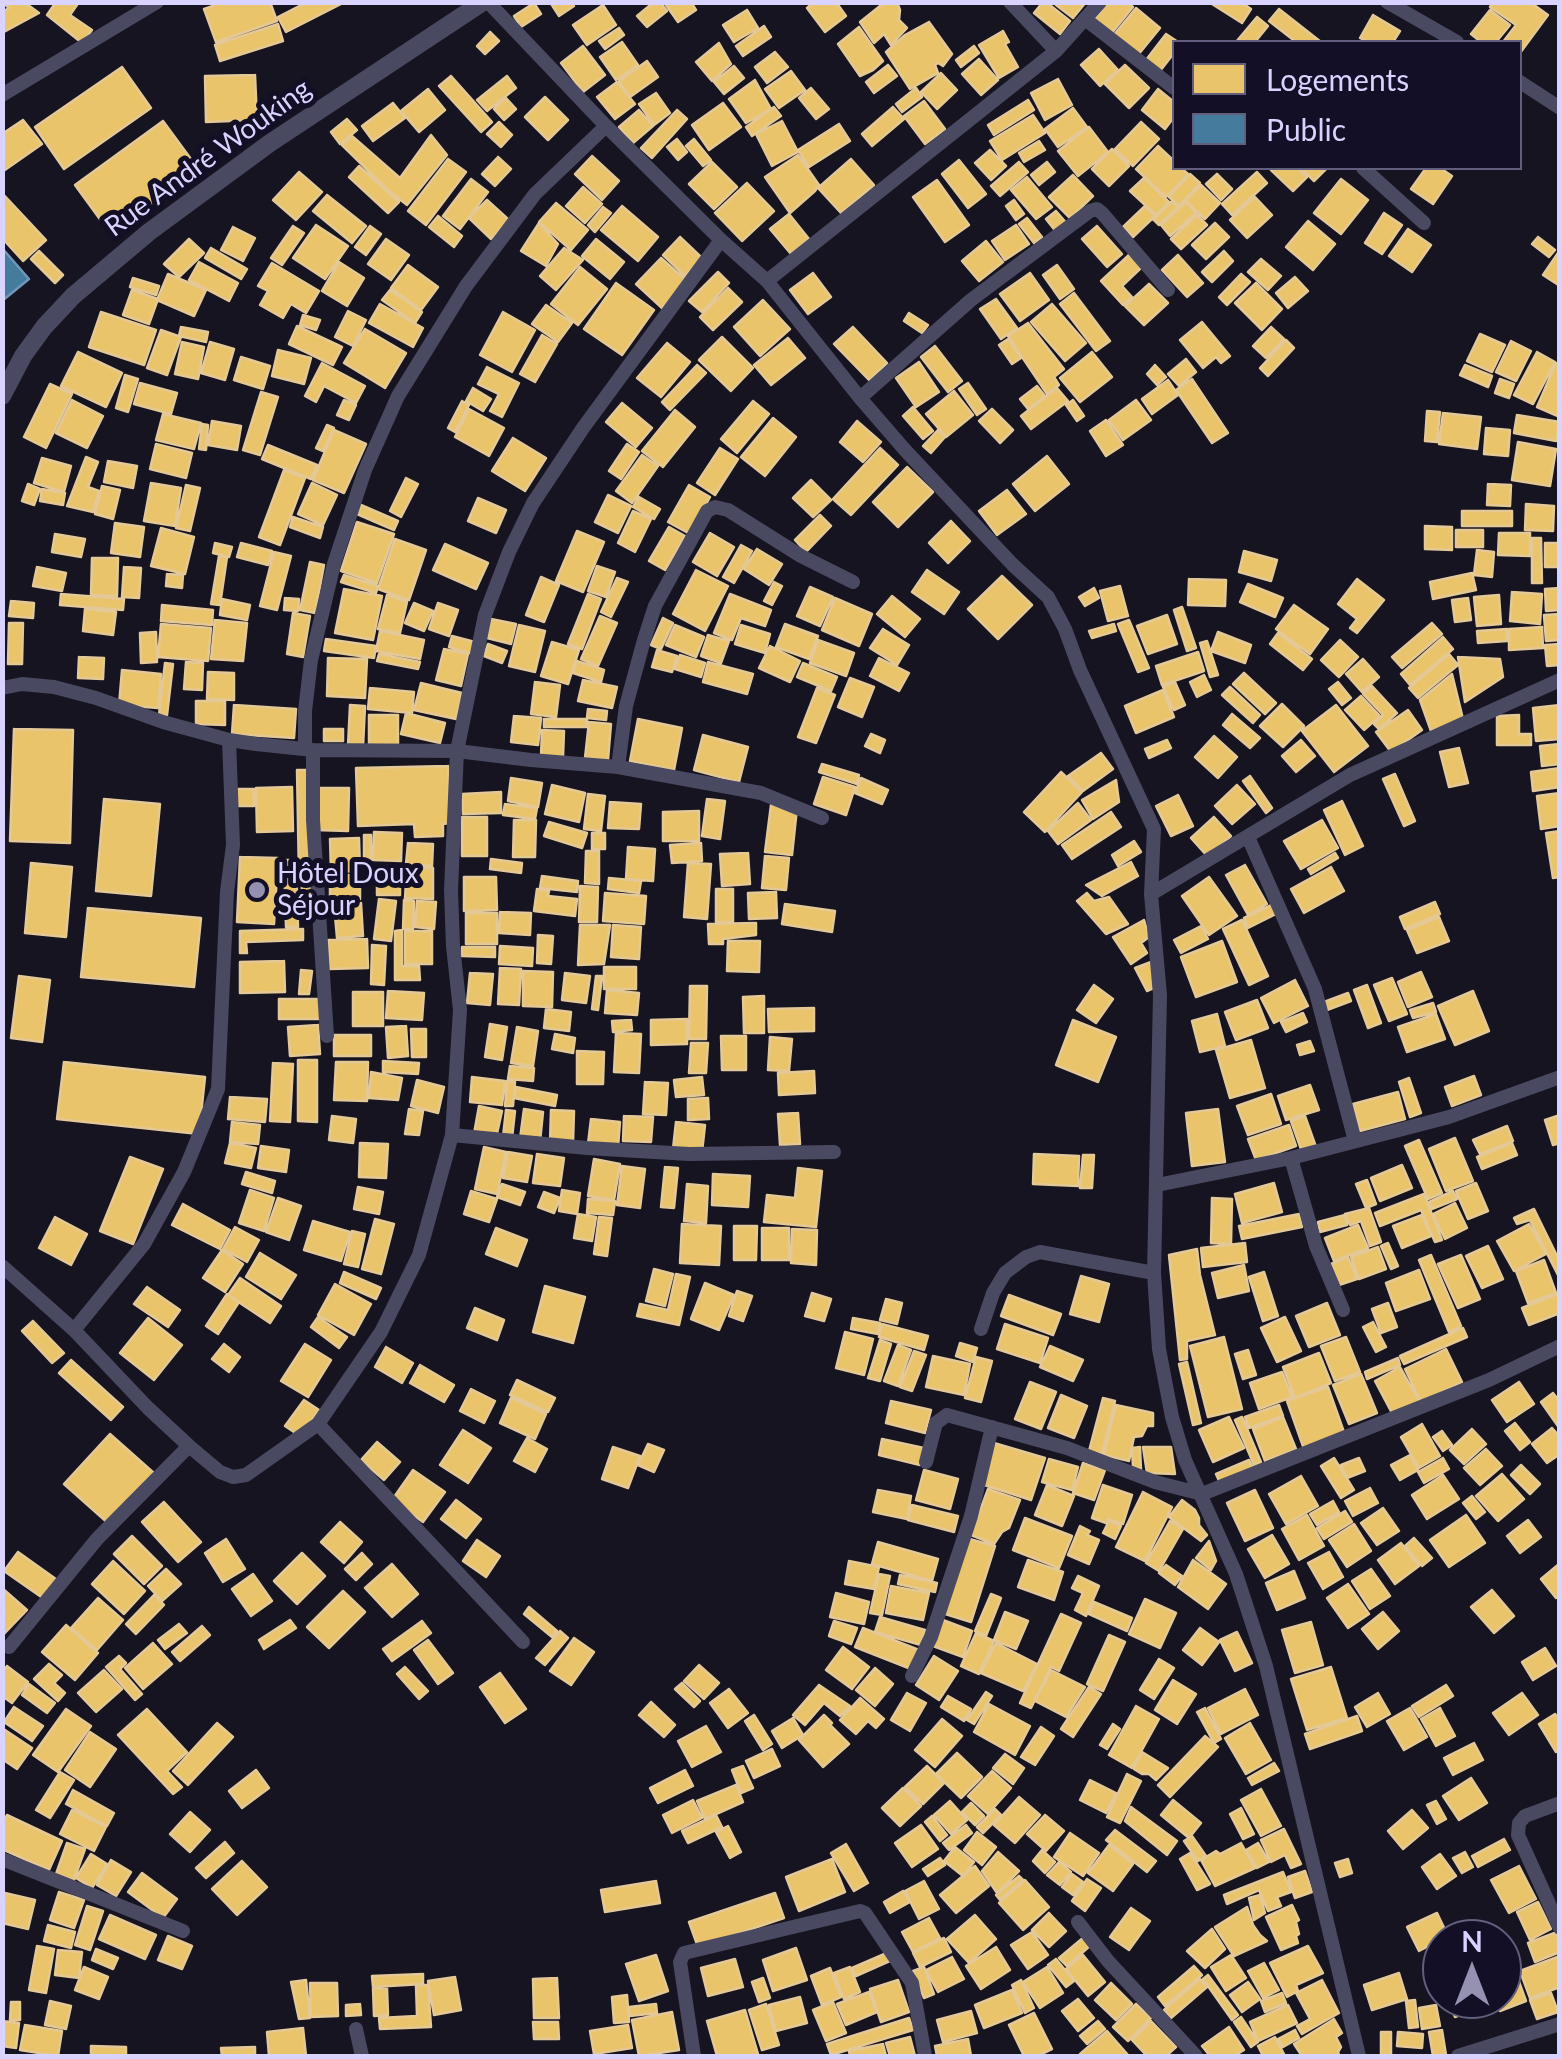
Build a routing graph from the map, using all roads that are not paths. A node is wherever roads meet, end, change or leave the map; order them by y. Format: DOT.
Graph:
graph roads {
  1 [pos="156,2"];
  2 [pos="485,2"];
  3 [pos="1010,2"];
  4 [pos="1100,2"];
  5 [pos="1387,2"];
  6 [pos="1085,19"];
  7 [pos="1454,40"];
  8 [pos="1056,51"];
  9 [pos="1522,83"];
  10 [pos="1172,86"];
  11 [pos="2,95"];
  12 [pos="1560,108"];
  13 [pos="606,126"];
  14 [pos="1365,170"];
  15 [pos="1424,222"];
  16 [pos="721,240"];
  17 [pos="767,280"];
  18 [pos="1168,290"];
  19 [pos="2,396"];
  20 [pos="860,398"];
  21 [pos="853,582"];
  22 [pos="1560,680"];
  23 [pos="2,688"];
  24 [pos="229,740"];
  25 [pos="309,749"];
  26 [pos="458,751"];
  27 [pos="618,767"];
  28 [pos="822,818"];
  29 [pos="1248,837"];
  30 [pos="1151,894"];
  31 [pos="326,1036"];
  32 [pos="1560,1076"];
  33 [pos="452,1135"];
  34 [pos="1356,1141"];
  35 [pos="834,1152"];
  36 [pos="1291,1158"];
  37 [pos="1157,1185"];
  38 [pos="2,1266"];
  39 [pos="1154,1273"];
  40 [pos="1344,1310"];
  41 [pos="981,1329"];
  42 [pos="74,1330"];
  43 [pos="1560,1346"];
  44 [pos="318,1424"];
  45 [pos="992,1427"];
  46 [pos="189,1446"];
  47 [pos="926,1462"];
  48 [pos="1202,1494"];
  49 [pos="522,1642"];
  50 [pos="8,1648"];
  51 [pos="912,1676"];
  52 [pos="1560,1803"];
  53 [pos="2,1859"];
  54 [pos="1078,1922"];
  55 [pos="1560,1928"];
  56 [pos="183,1931"];
  57 [pos="1560,2024"];
  58 [pos="356,2029"];
  59 [pos="362,2056"];
  60 [pos="693,2056"];
  61 [pos="925,2056"];
  62 [pos="1196,2056"];
  63 [pos="1360,2056"];
  64 [pos="1458,2056"];
  1 -- 11 [label="street"];
  2 -- 13 [label="street"];
  2 -- 19 [label="street, Rue André Wouking"];
  3 -- 8 [label="street"];
  4 -- 6 [label="street"];
  5 -- 7 [label="street"];
  6 -- 8 [label="street"];
  6 -- 10 [label="street"];
  8 -- 17 [label="street"];
  9 -- 12 [label="street"];
  13 -- 16 [label="street"];
  13 -- 25 [label="street"];
  14 -- 15 [label="street"];
  16 -- 17 [label="street"];
  16 -- 26 [label="street"];
  17 -- 20 [label="street"];
  18 -- 20 [label="street"];
  20 -- 30 [label="street"];
  21 -- 27 [label="street"];
  22 -- 29 [label="street"];
  23 -- 24 [label="street"];
  24 -- 25 [label="street"];
  24 -- 42 [label="street"];
  25 -- 26 [label="street"];
  25 -- 31 [label="street"];
  26 -- 27 [label="street"];
  26 -- 33 [label="street"];
  27 -- 28 [label="street"];
  29 -- 30 [label="street"];
  29 -- 34 [label="street"];
  30 -- 37 [label="street"];
  32 -- 34 [label="street"];
  33 -- 35 [label="street"];
  33 -- 44 [label="street"];
  34 -- 36 [label="street"];
  36 -- 37 [label="street"];
  36 -- 40 [label="street"];
  37 -- 39 [label="street"];
  38 -- 42 [label="street"];
  39 -- 41 [label="street"];
  39 -- 48 [label="street"];
  42 -- 46 [label="street"];
  43 -- 48 [label="street"];
  44 -- 46 [label="street"];
  44 -- 49 [label="street"];
  45 -- 47 [label="street"];
  45 -- 48 [label="street"];
  45 -- 51 [label="street"];
  46 -- 50 [label="street"];
  48 -- 63 [label="street"];
  52 -- 55 [label="street"];
  53 -- 56 [label="street"];
  54 -- 62 [label="street"];
  57 -- 64 [label="street"];
  58 -- 59 [label="street"];
  60 -- 61 [label="street"];
}
